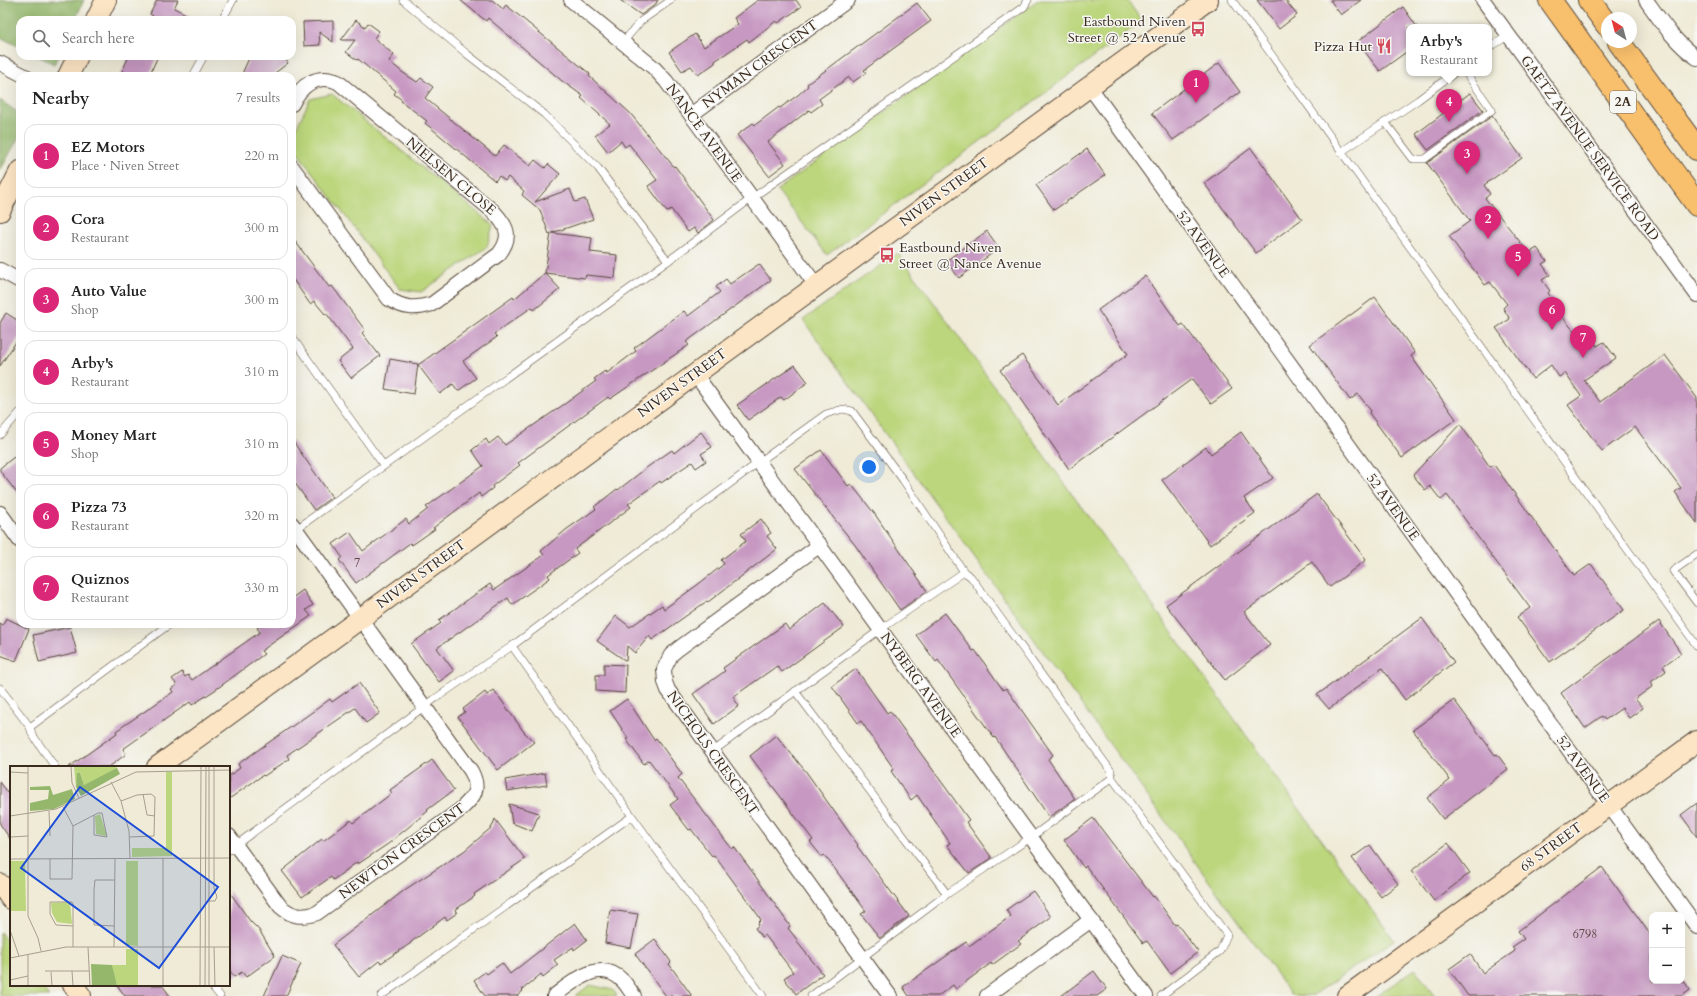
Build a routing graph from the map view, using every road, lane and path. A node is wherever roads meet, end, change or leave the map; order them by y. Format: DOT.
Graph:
graph roads {
  1 [pos="106,0"];
  2 [pos="233,0"];
  3 [pos="403,0"];
  4 [pos="571,0"];
  5 [pos="671,0"];
  6 [pos="848,0"];
  7 [pos="1028,0"];
  8 [pos="1208,0"];
  9 [pos="1232,0"];
  10 [pos="1483,0"];
  11 [pos="1550,0"];
  12 [pos="1589,0"];
  13 [pos="1646,0"];
  14 [pos="98,16"];
  15 [pos="224,16"];
  16 [pos="1601,17"];
  17 [pos="1508,35"];
  18 [pos="623,42"];
  19 [pos="1492,46"];
  20 [pos="1623,48"];
  21 [pos="1697,58"];
  22 [pos="76,60"];
  23 [pos="202,60"];
  24 [pos="0,63"];
  25 [pos="17,72"];
  26 [pos="70,72"];
  27 [pos="195,72"];
  28 [pos="1450,76"];
  29 [pos="1468,76"];
  30 [pos="1089,86"];
  31 [pos="296,98"];
  32 [pos="692,114"];
  33 [pos="1384,122"];
  34 [pos="1697,149"];
  35 [pos="1341,152"];
  36 [pos="296,172"];
  37 [pos="16,179"];
  38 [pos="752,198"];
  39 [pos="1697,205"];
  40 [pos="0,211"];
  41 [pos="668,260"];
  42 [pos="0,270"];
  43 [pos="16,279"];
  44 [pos="816,285"];
  45 [pos="1697,295"];
  46 [pos="296,343"];
  47 [pos="696,374"];
  48 [pos="16,417"];
  49 [pos="0,435"];
  50 [pos="759,462"];
  51 [pos="384,466"];
  52 [pos="0,513"];
  53 [pos="296,527"];
  54 [pos="296,533"];
  55 [pos="16,535"];
  56 [pos="820,545"];
  57 [pos="1697,554"];
  58 [pos="964,572"];
  59 [pos="1697,603"];
  60 [pos="361,618"];
  61 [pos="165,628"];
  62 [pos="881,629"];
  63 [pos="512,646"];
  64 [pos="1697,646"];
  65 [pos="0,688"];
  66 [pos="796,691"];
  67 [pos="425,706"];
  68 [pos="30,727"];
  69 [pos="1697,741"];
  70 [pos="712,752"];
  71 [pos="169,763"];
  72 [pos="54,766"];
  73 [pos="1112,778"];
  74 [pos="1609,805"];
  75 [pos="632,816"];
  76 [pos="1030,838"];
  77 [pos="231,844"];
  78 [pos="10,874"];
  79 [pos="0,883"];
  80 [pos="947,894"];
  81 [pos="10,898"];
  82 [pos="1091,920"];
  83 [pos="1697,927"];
  84 [pos="862,958"];
  85 [pos="74,986"];
  86 [pos="212,986"];
  87 [pos="81,996"];
  88 [pos="220,996"];
  89 [pos="381,996"];
  90 [pos="554,996"];
  91 [pos="634,996"];
  92 [pos="763,996"];
  93 [pos="811,996"];
  94 [pos="890,996"];
  95 [pos="987,996"];
  96 [pos="1146,996"];
  97 [pos="1160,996"];
  98 [pos="1347,996"];
  1 -- 14 [label="street"];
  2 -- 15 [label="lane"];
  3 -- 41 [label="lane"];
  4 -- 18 [label="street, NANCE AVENUE"];
  5 -- 18 [label="lane"];
  6 -- 32 [label="street, NYMAN CRESCENT"];
  7 -- 38 [label="lane"];
  8 -- 30 [label="street, NIVEN STREET"];
  9 -- 35 [label="lane"];
  10 -- 17 [label="street, GAETZ AVENUE SERVICE ROAD"];
  11 -- 39 [label="main road, 2A"];
  12 -- 16 [label="main road"];
  13 -- 21 [label="street"];
  17 -- 19 [label="lane"];
  17 -- 45 [label="street, GAETZ AVENUE SERVICE ROAD"];
  18 -- 32 [label="street, NANCE AVENUE"];
  20 -- 34 [label="main road, 2A"];
  22 -- 26 [label="street"];
  23 -- 27 [label="lane"];
  24 -- 25 [label="street"];
  28 -- 33 [label="lane"];
  29 -- 33 [label="lane"];
  30 -- 44 [label="street, NIVEN STREET"];
  30 -- 74 [label="street, 52 AVENUE"];
  31 -- 36 [label="street, NIELSEN CLOSE"];
  32 -- 38 [label="street, NANCE AVENUE"];
  33 -- 35 [label="lane"];
  35 -- 64 [label="lane"];
  37 -- 40 [label="street"];
  38 -- 41 [label="lane"];
  38 -- 44 [label="street, NANCE AVENUE"];
  41 -- 51 [label="lane"];
  42 -- 43 [label="street"];
  44 -- 47 [label="street, NIVEN STREET"];
  46 -- 51 [label="lane"];
  47 -- 50 [label="street, NYBERG AVENUE"];
  47 -- 60 [label="street, NIVEN STREET"];
  48 -- 49 [label="lane"];
  50 -- 56 [label="street, NYBERG AVENUE"];
  50 -- 58 [label="lane"];
  50 -- 63 [label="lane"];
  51 -- 53 [label="lane"];
  52 -- 55 [label="street"];
  54 -- 60 [label="street, NEWTON CRESCENT"];
  56 -- 62 [label="street, NYBERG AVENUE"];
  56 -- 70 [label="street, NICHOLS CRESCENT"];
  57 -- 59 [label="lane"];
  58 -- 62 [label="lane"];
  58 -- 73 [label="lane"];
  60 -- 67 [label="street, NEWTON CRESCENT"];
  60 -- 71 [label="street, NIVEN STREET"];
  61 -- 68 [label="lane"];
  62 -- 66 [label="lane"];
  62 -- 76 [label="street, NYBERG AVENUE"];
  63 -- 67 [label="lane"];
  63 -- 75 [label="lane"];
  65 -- 68 [label="lane"];
  66 -- 70 [label="lane"];
  66 -- 80 [label="lane"];
  67 -- 77 [label="lane"];
  67 -- 77 [label="street, NEWTON CRESCENT"];
  68 -- 72 [label="lane"];
  69 -- 74 [label="street, 68 STREET"];
  70 -- 84 [label="street, NICHOLS CRESCENT"];
  73 -- 76 [label="lane"];
  73 -- 97 [label="lane"];
  74 -- 83 [label="street, 52 AVENUE"];
  74 -- 98 [label="street, 68 STREET"];
  75 -- 89 [label="lane"];
  75 -- 92 [label="lane"];
  76 -- 80 [label="lane"];
  76 -- 82 [label="street, NYBERG AVENUE"];
  78 -- 79 [label="street"];
  79 -- 81 [label="street"];
  80 -- 84 [label="lane"];
  82 -- 95 [label="street"];
  82 -- 96 [label="street, NYBERG AVENUE"];
  84 -- 93 [label="lane"];
  84 -- 94 [label="street, NICHOLS CRESCENT"];
  85 -- 87 [label="street"];
  86 -- 88 [label="lane"];
  90 -- 91 [label="street"];
}
